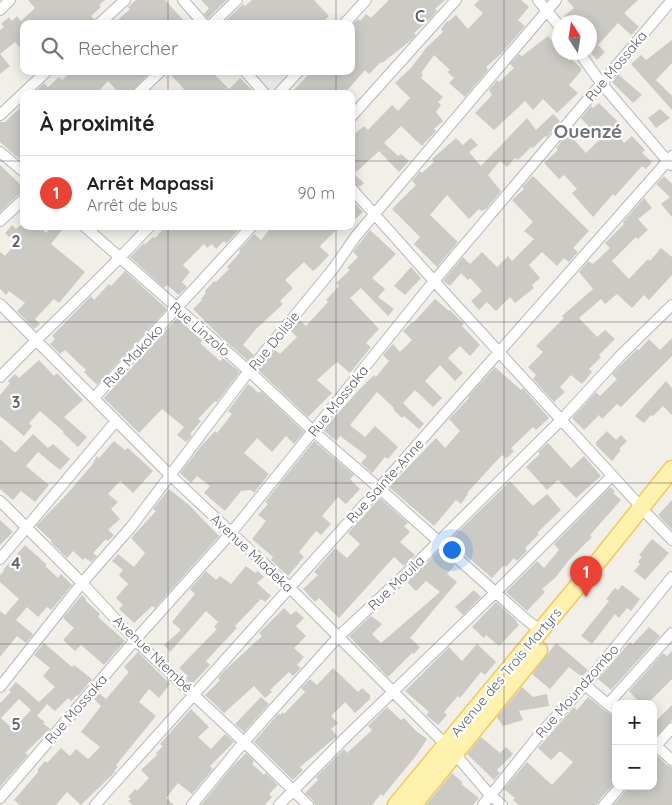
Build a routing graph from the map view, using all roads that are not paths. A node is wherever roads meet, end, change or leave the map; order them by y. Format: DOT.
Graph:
graph roads {
  1 [pos="10,0"];
  2 [pos="125,0"];
  3 [pos="182,0"];
  4 [pos="237,0"];
  5 [pos="366,0"];
  6 [pos="456,0"];
  7 [pos="538,0"];
  8 [pos="556,0"];
  9 [pos="672,0"];
  10 [pos="0,10"];
  11 [pos="547,10"];
  12 [pos="552,17"];
  13 [pos="103,20"];
  14 [pos="200,20"];
  15 [pos="216,20"];
  16 [pos="348,20"];
  17 [pos="585,60"];
  18 [pos="43,75"];
  19 [pos="157,75"];
  20 [pos="248,75"];
  21 [pos="295,75"];
  22 [pos="601,83"];
  23 [pos="27,90"];
  24 [pos="141,90"];
  25 [pos="262,90"];
  26 [pos="282,90"];
  27 [pos="20,96"];
  28 [pos="355,113"];
  29 [pos="0,115"];
  30 [pos="0,152"];
  31 [pos="671,161"];
  32 [pos="20,169"];
  33 [pos="355,193"];
  34 [pos="20,203"];
  35 [pos="374,215"];
  36 [pos="0,221"];
  37 [pos="88,230"];
  38 [pos="146,230"];
  39 [pos="248,230"];
  40 [pos="120,258"];
  41 [pos="434,281"];
  42 [pos="0,304"];
  43 [pos="672,304"];
  44 [pos="177,308"];
  45 [pos="35,340"];
  46 [pos="499,352"];
  47 [pos="249,371"];
  48 [pos="0,377"];
  49 [pos="94,398"];
  50 [pos="562,419"];
  51 [pos="116,421"];
  52 [pos="313,431"];
  53 [pos="672,469"];
  54 [pos="170,475"];
  55 [pos="612,476"];
  56 [pos="672,484"];
  57 [pos="379,488"];
  58 [pos="0,501"];
  59 [pos="645,511"];
  60 [pos="26,528"];
  61 [pos="231,534"];
  62 [pos="672,540"];
  63 [pos="438,541"];
  64 [pos="0,559"];
  65 [pos="672,578"];
  66 [pos="82,583"];
  67 [pos="290,588"];
  68 [pos="496,592"];
  69 [pos="541,631"];
  70 [pos="672,633"];
  71 [pos="338,637"];
  72 [pos="135,640"];
  73 [pos="585,685"];
  74 [pos="0,687"];
  75 [pos="392,693"];
  76 [pos="193,694"];
  77 [pos="618,700"];
  78 [pos="612,707"];
  79 [pos="672,728"];
  80 [pos="244,742"];
  81 [pos="655,745"];
  82 [pos="657,748"];
  83 [pos="450,750"];
  84 [pos="672,760"];
  85 [pos="617,790"];
  86 [pos="292,791"];
  87 [pos="490,795"];
  88 [pos="0,798"];
  89 [pos="95,805"];
  90 [pos="192,805"];
  91 [pos="279,805"];
  92 [pos="308,805"];
  93 [pos="396,805"];
  94 [pos="413,805"];
  95 [pos="483,805"];
  96 [pos="502,805"];
  97 [pos="604,805"];
  1 -- 10 [label="street"];
  2 -- 13 [label="street"];
  3 -- 14 [label="street"];
  4 -- 15 [label="street"];
  5 -- 16 [label="street"];
  6 -- 28 [label="street"];
  7 -- 11 [label="street"];
  8 -- 11 [label="street, Rue Dolisie"];
  9 -- 22 [label="street, Rue Mossaka"];
  11 -- 12 [label="street"];
  11 -- 35 [label="street, Rue Dolisie"];
  17 -- 22 [label="street"];
  18 -- 23 [label="street"];
  19 -- 24 [label="street"];
  20 -- 25 [label="street"];
  21 -- 26 [label="street"];
  22 -- 31 [label="street"];
  22 -- 41 [label="street, Rue Mossaka"];
  27 -- 29 [label="street"];
  30 -- 32 [label="street"];
  31 -- 46 [label="street, Rue Sainte-Anne"];
  33 -- 35 [label="street"];
  34 -- 36 [label="street"];
  35 -- 41 [label="street"];
  35 -- 47 [label="street, Rue Dolisie"];
  37 -- 40 [label="street, Rue Linzolo"];
  38 -- 40 [label="street"];
  39 -- 44 [label="street, Rue Makoko"];
  40 -- 44 [label="street, Rue Linzolo"];
  40 -- 45 [label="street"];
  41 -- 46 [label="street"];
  41 -- 52 [label="street, Rue Mossaka"];
  42 -- 45 [label="street, Avenue Miadeka"];
  43 -- 50 [label="street, Rue Mouila"];
  44 -- 47 [label="street, Rue Linzolo"];
  44 -- 49 [label="street, Rue Makoko"];
  45 -- 48 [label="street"];
  45 -- 49 [label="street, Avenue Miadeka"];
  46 -- 50 [label="street"];
  46 -- 57 [label="street, Rue Sainte-Anne"];
  47 -- 52 [label="street, Rue Linzolo"];
  47 -- 54 [label="street, Rue Dolisie"];
  49 -- 51 [label="street, Avenue Miadeka"];
  50 -- 55 [label="street"];
  50 -- 63 [label="street, Rue Mouila"];
  51 -- 54 [label="street, Avenue Miadeka"];
  51 -- 60 [label="street"];
  52 -- 57 [label="street, Rue Linzolo"];
  52 -- 61 [label="street, Rue Mossaka"];
  53 -- 59 [label="main road, Avenue des Trois Martyrs"];
  54 -- 61 [label="street, Avenue Miadeka"];
  54 -- 66 [label="street, Rue Dolisie"];
  55 -- 59 [label="street"];
  55 -- 68 [label="street"];
  56 -- 59 [label="main road, Avenue des Trois Martyrs"];
  57 -- 63 [label="street, Rue Linzolo"];
  57 -- 67 [label="street, Rue Sainte-Anne"];
  58 -- 60 [label="street, Avenue Ntembé"];
  59 -- 62 [label="street"];
  59 -- 69 [label="main road, Avenue des Trois Martyrs"];
  59 -- 83 [label="main road, Avenue des Trois Martyrs"];
  60 -- 64 [label="street"];
  60 -- 66 [label="street, Avenue Ntembé"];
  61 -- 67 [label="street, Avenue Miadeka"];
  61 -- 72 [label="street, Rue Mossaka"];
  63 -- 68 [label="street, Rue Linzolo"];
  63 -- 71 [label="street, Rue Mouila"];
  65 -- 73 [label="street, Rue Moundzombo"];
  66 -- 72 [label="street, Avenue Ntembé"];
  66 -- 74 [label="street, Rue Dolisie"];
  67 -- 71 [label="street, Avenue Miadeka"];
  67 -- 76 [label="street, Rue Sainte-Anne"];
  68 -- 69 [label="street, Rue Linzolo"];
  68 -- 75 [label="street"];
  69 -- 83 [label="main road, Avenue des Trois Martyrs"];
  70 -- 77 [label="street"];
  71 -- 75 [label="street, Avenue Miadeka"];
  71 -- 80 [label="street, Rue Mouila"];
  72 -- 76 [label="street, Avenue Ntembé"];
  72 -- 88 [label="street, Rue Mossaka"];
  73 -- 78 [label="street"];
  73 -- 87 [label="street, Rue Moundzombo"];
  75 -- 83 [label="street, Avenue Miadeka"];
  75 -- 86 [label="street"];
  76 -- 80 [label="street, Avenue Ntembé"];
  76 -- 89 [label="street, Rue Sainte-Anne"];
  79 -- 81 [label="street"];
  80 -- 86 [label="street, Avenue Ntembé"];
  80 -- 90 [label="street, Rue Mouila"];
  82 -- 84 [label="street"];
  83 -- 87 [label="street, Avenue Miadeka"];
  83 -- 93 [label="main road, Avenue des Trois Martyrs"];
  83 -- 94 [label="main road, Avenue des Trois Martyrs"];
  85 -- 97 [label="street"];
  86 -- 91 [label="street"];
  86 -- 92 [label="street, Avenue Ntembé"];
  87 -- 95 [label="street, Rue Moundzombo"];
  87 -- 96 [label="street, Avenue Miadeka"];
}
